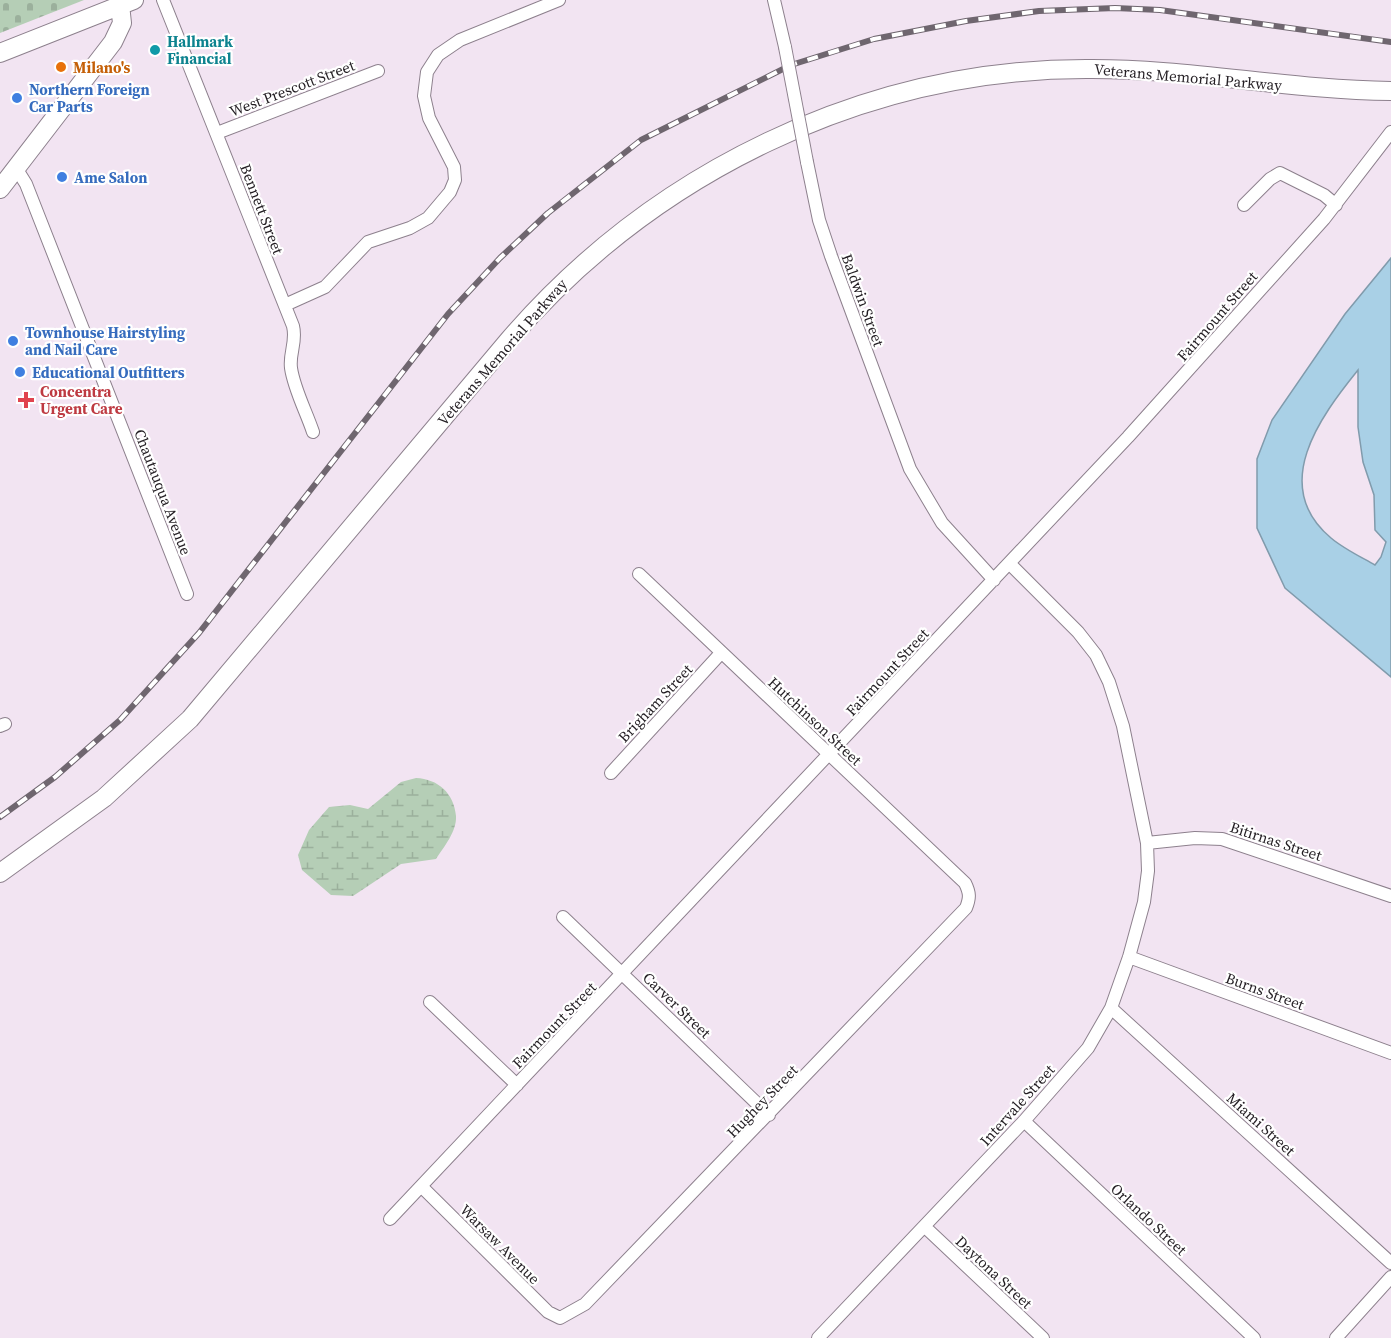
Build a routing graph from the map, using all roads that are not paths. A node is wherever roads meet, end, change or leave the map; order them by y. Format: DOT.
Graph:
graph roads {
  1 [pos="163,0"];
  2 [pos="559,0"];
  3 [pos="774,0"];
  4 [pos="127,3"];
  5 [pos="0,53"];
  6 [pos="378,70"];
  7 [pos="1391,91"];
  8 [pos="1391,132"];
  9 [pos="217,134"];
  10 [pos="16,168"];
  11 [pos="0,189"];
  12 [pos="1244,205"];
  13 [pos="1335,205"];
  14 [pos="285,305"];
  15 [pos="313,432"];
  16 [pos="1010,564"];
  17 [pos="639,574"];
  18 [pos="994,580"];
  19 [pos="188,594"];
  20 [pos="721,654"];
  21 [pos="830,755"];
  22 [pos="611,773"];
  23 [pos="1147,843"];
  24 [pos="0,873"];
  25 [pos="970,892"];
  26 [pos="1391,896"];
  27 [pos="563,917"];
  28 [pos="1130,957"];
  29 [pos="624,974"];
  30 [pos="430,1002"];
  31 [pos="1111,1008"];
  32 [pos="1391,1053"];
  33 [pos="517,1085"];
  34 [pos="769,1115"];
  35 [pos="1024,1121"];
  36 [pos="422,1187"];
  37 [pos="390,1219"];
  38 [pos="925,1227"];
  39 [pos="1391,1263"];
  40 [pos="1391,1277"];
  41 [pos="560,1318"];
  42 [pos="823,1333"];
  43 [pos="837,1338"];
  44 [pos="1043,1338"];
  45 [pos="1254,1338"];
  46 [pos="1336,1338"];
  1 -- 9 [label="street, Bennett Street"];
  2 -- 14 [label="street"];
  3 -- 18 [label="street, Baldwin Street, bridge"];
  4 -- 5 [label="main road"];
  4 -- 10 [label="main road"];
  6 -- 9 [label="street, West Prescott Street"];
  7 -- 24 [label="main road, Veterans Memorial Parkway"];
  8 -- 13 [label="street, Fairmount Street"];
  9 -- 14 [label="street, Bennett Street"];
  10 -- 11 [label="main road"];
  10 -- 19 [label="street, Chautauqua Avenue"];
  12 -- 13 [label="street"];
  13 -- 16 [label="street, Fairmount Street"];
  14 -- 15 [label="street, Bennett Street"];
  16 -- 18 [label="street, Fairmount Street"];
  16 -- 23 [label="street, Intervale Street"];
  17 -- 20 [label="street, Hutchinson Street"];
  18 -- 21 [label="street, Fairmount Street"];
  20 -- 21 [label="street, Hutchinson Street"];
  20 -- 22 [label="street, Brigham Street"];
  21 -- 25 [label="street, Hutchinson Street"];
  21 -- 29 [label="street, Fairmount Street"];
  23 -- 26 [label="street, Bitirnas Street"];
  23 -- 28 [label="street, Intervale Street"];
  25 -- 34 [label="street, Hughey Street"];
  27 -- 29 [label="street, Carver Street"];
  28 -- 31 [label="street, Intervale Street"];
  28 -- 32 [label="street, Burns Street"];
  29 -- 33 [label="street, Fairmount Street"];
  29 -- 34 [label="street, Carver Street"];
  30 -- 33 [label="street"];
  31 -- 35 [label="street, Intervale Street"];
  31 -- 39 [label="street, Miami Street"];
  33 -- 36 [label="street, Fairmount Street"];
  34 -- 41 [label="street, Hughey Street"];
  35 -- 38 [label="street, Intervale Street"];
  35 -- 45 [label="street, Orlando Street"];
  36 -- 37 [label="street, Fairmount Street"];
  36 -- 41 [label="street, Warsaw Avenue"];
  38 -- 42 [label="street, Intervale Street"];
  38 -- 44 [label="street, Daytona Street"];
  40 -- 46 [label="street"];
  42 -- 43 [label="street"];
}
